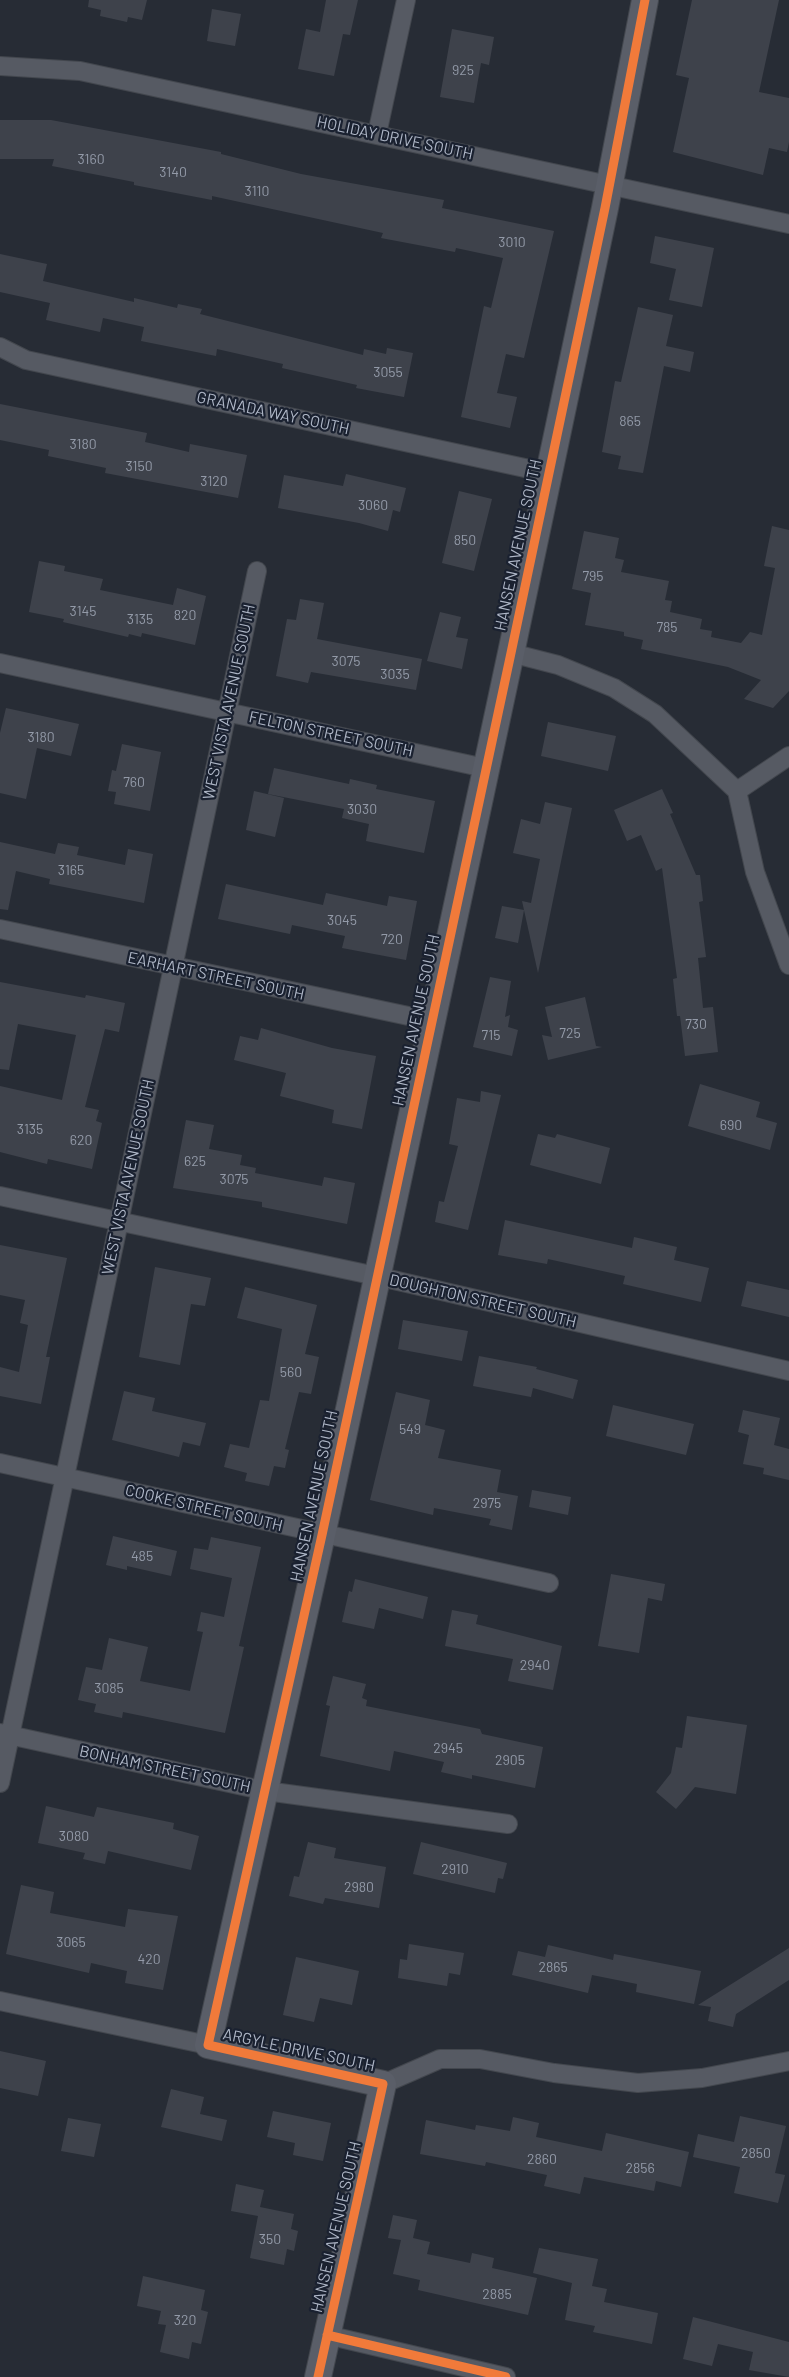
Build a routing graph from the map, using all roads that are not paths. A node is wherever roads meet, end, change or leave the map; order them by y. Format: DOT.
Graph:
graph roads {
  1 [pos="406,0"];
  2 [pos="645,0"];
  3 [pos="0,66"];
  4 [pos="377,134"];
  5 [pos="608,184"];
  6 [pos="789,224"];
  7 [pos="0,347"];
  8 [pos="548,473"];
  9 [pos="257,571"];
  10 [pos="511,653"];
  11 [pos="0,663"];
  12 [pos="228,711"];
  13 [pos="789,756"];
  14 [pos="485,768"];
  15 [pos="737,791"];
  16 [pos="0,929"];
  17 [pos="789,965"];
  18 [pos="173,968"];
  19 [pos="432,1021"];
  20 [pos="0,1196"];
  21 [pos="119,1221"];
  22 [pos="376,1276"];
  23 [pos="789,1371"];
  24 [pos="0,1463"];
  25 [pos="65,1477"];
  26 [pos="322,1535"];
  27 [pos="549,1583"];
  28 [pos="5,1734"];
  29 [pos="0,1783"];
  30 [pos="266,1791"];
  31 [pos="508,1824"];
  32 [pos="0,2001"];
  33 [pos="208,2045"];
  34 [pos="789,2061"];
  35 [pos="383,2084"];
  36 [pos="327,2335"];
  37 [pos="318,2377"];
  38 [pos="506,2377"];
  1 -- 4 [label="street"];
  2 -- 5 [label="street, HANSEN AVENUE SOUTH"];
  3 -- 4 [label="street, HOLIDAY DRIVE SOUTH"];
  4 -- 5 [label="street, HOLIDAY DRIVE SOUTH"];
  5 -- 6 [label="street, HOLIDAY DRIVE SOUTH"];
  5 -- 8 [label="street, HANSEN AVENUE SOUTH"];
  7 -- 8 [label="street, GRANADA WAY SOUTH"];
  8 -- 10 [label="street, HANSEN AVENUE SOUTH"];
  9 -- 12 [label="street, WEST VISTA AVENUE SOUTH"];
  10 -- 14 [label="street, HANSEN AVENUE SOUTH"];
  10 -- 15 [label="street"];
  11 -- 12 [label="street, FELTON STREET SOUTH"];
  12 -- 14 [label="street, FELTON STREET SOUTH"];
  12 -- 18 [label="street, WEST VISTA AVENUE SOUTH"];
  13 -- 15 [label="street"];
  14 -- 19 [label="street, HANSEN AVENUE SOUTH"];
  15 -- 17 [label="street"];
  16 -- 18 [label="street, EARHART STREET SOUTH"];
  18 -- 19 [label="street, EARHART STREET SOUTH"];
  18 -- 21 [label="street, WEST VISTA AVENUE SOUTH"];
  19 -- 22 [label="street, HANSEN AVENUE SOUTH"];
  20 -- 21 [label="street, DOUGHTON STREET SOUTH"];
  21 -- 22 [label="street, DOUGHTON STREET SOUTH"];
  21 -- 25 [label="street, WEST VISTA AVENUE SOUTH"];
  22 -- 23 [label="street, DOUGHTON STREET SOUTH"];
  22 -- 26 [label="street, HANSEN AVENUE SOUTH"];
  24 -- 25 [label="street, COOKE STREET SOUTH"];
  25 -- 26 [label="street, COOKE STREET SOUTH"];
  25 -- 28 [label="street, WEST VISTA AVENUE SOUTH"];
  26 -- 27 [label="street, COOKE STREET SOUTH"];
  26 -- 30 [label="street, HANSEN AVENUE SOUTH"];
  28 -- 29 [label="street, WEST VISTA AVENUE SOUTH"];
  28 -- 30 [label="street, BONHAM STREET SOUTH"];
  30 -- 31 [label="street, BONHAM STREET SOUTH"];
  30 -- 33 [label="street, HANSEN AVENUE SOUTH"];
  32 -- 33 [label="street, ARGYLE DRIVE SOUTH"];
  33 -- 35 [label="street, ARGYLE DRIVE SOUTH"];
  34 -- 35 [label="street, ARGYLE DRIVE SOUTH"];
  35 -- 36 [label="street, HANSEN AVENUE SOUTH"];
  36 -- 37 [label="street, HANSEN AVENUE SOUTH"];
  36 -- 38 [label="street"];
}
